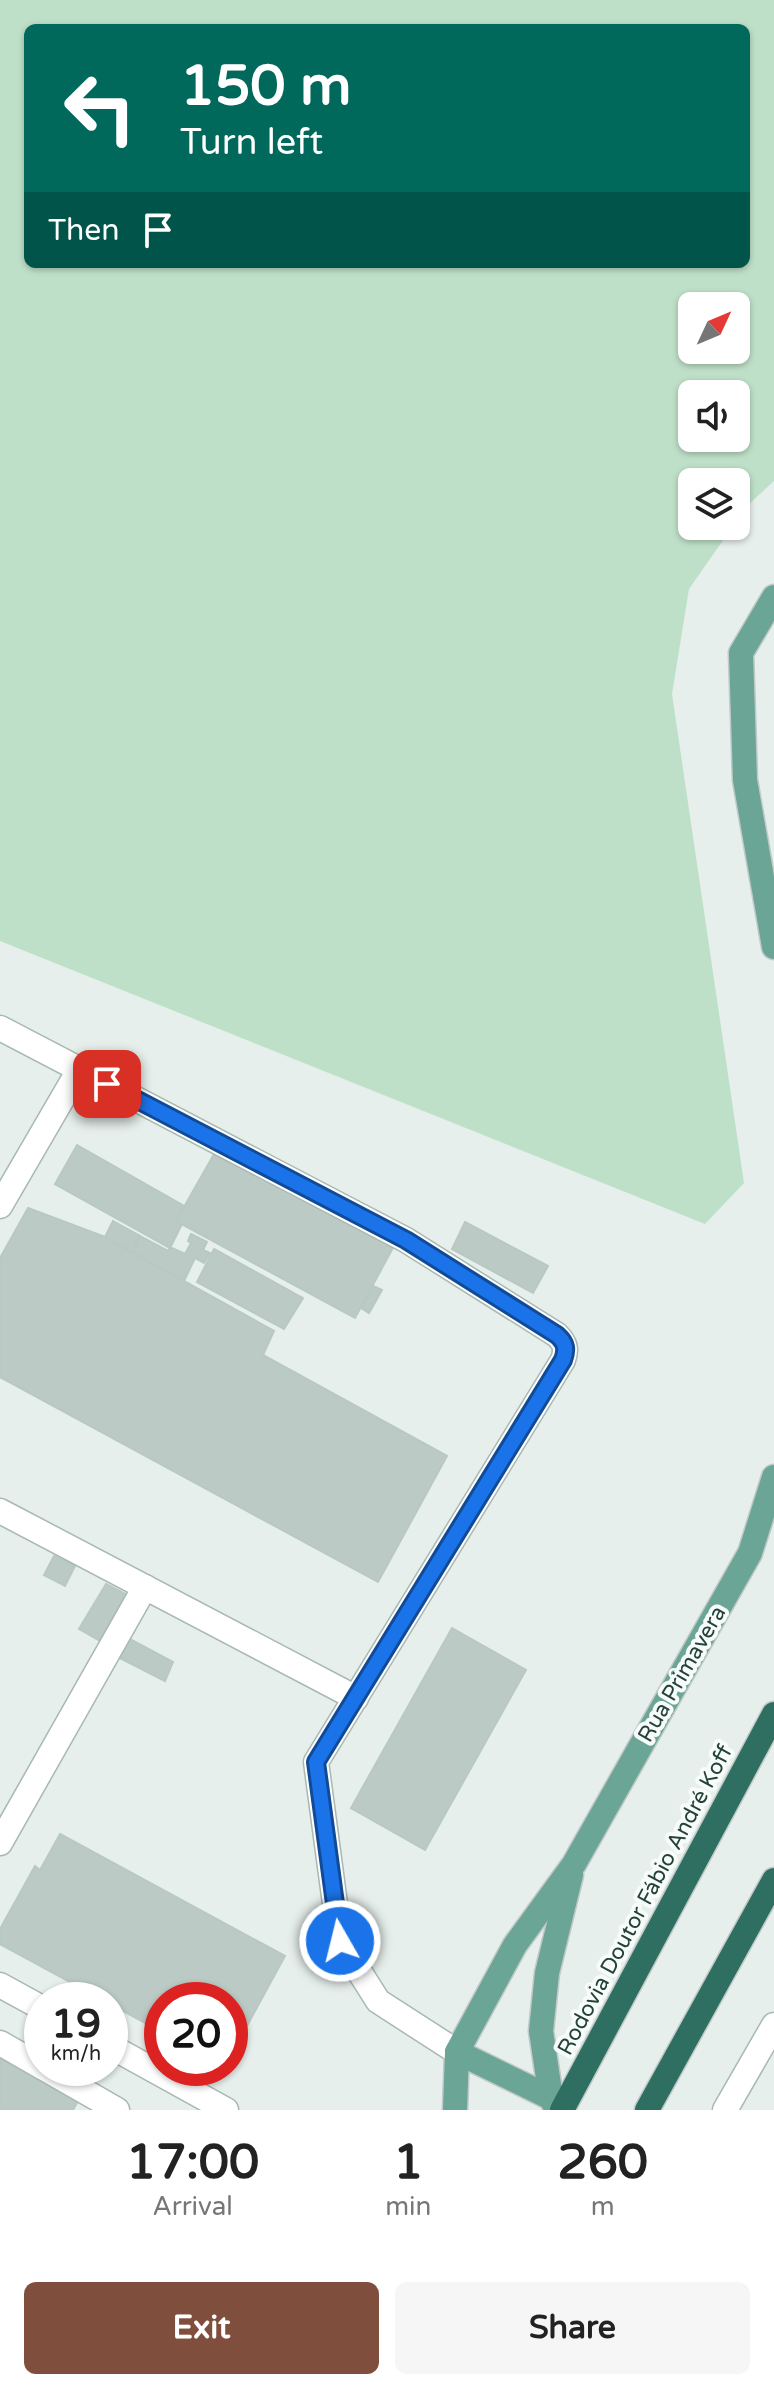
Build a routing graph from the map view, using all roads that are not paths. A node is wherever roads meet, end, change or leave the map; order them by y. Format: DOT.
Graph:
graph roads {
  1 [pos="774,597"];
  2 [pos="774,947"];
  3 [pos="0,1028"];
  4 [pos="79,1070"];
  5 [pos="0,1206"];
  6 [pos="774,1477"];
  7 [pos="0,1511"];
  8 [pos="145,1587"];
  9 [pos="356,1698"];
  10 [pos="774,1714"];
  11 [pos="0,1843"];
  12 [pos="574,1864"];
  13 [pos="774,1880"];
  14 [pos="0,1985"];
  15 [pos="24,1998"];
  16 [pos="774,2025"];
  17 [pos="0,2043"];
  18 [pos="457,2052"];
  19 [pos="128,2056"];
  20 [pos="24,2057"];
  21 [pos="75,2086"];
  22 [pos="557,2106"];
  23 [pos="117,2110"];
  24 [pos="226,2110"];
  25 [pos="455,2110"];
  26 [pos="647,2110"];
  27 [pos="725,2110"];
  1 -- 2 [label="main road"];
  3 -- 4 [label="street"];
  4 -- 5 [label="street"];
  4 -- 9 [label="street"];
  6 -- 12 [label="main road, Rua Primavera"];
  7 -- 8 [label="street"];
  8 -- 9 [label="street"];
  8 -- 11 [label="street"];
  9 -- 18 [label="street"];
  10 -- 22 [label="highway, Rodovia Doutor Fábio André Koff"];
  12 -- 18 [label="main road, Rua Primavera"];
  12 -- 22 [label="main road, Rua Primavera"];
  13 -- 26 [label="highway"];
  14 -- 15 [label="street"];
  16 -- 27 [label="street"];
  17 -- 20 [label="street"];
  18 -- 22 [label="main road"];
  18 -- 25 [label="main road, Rua Primavera"];
  19 -- 24 [label="street"];
  21 -- 23 [label="street"];
}
